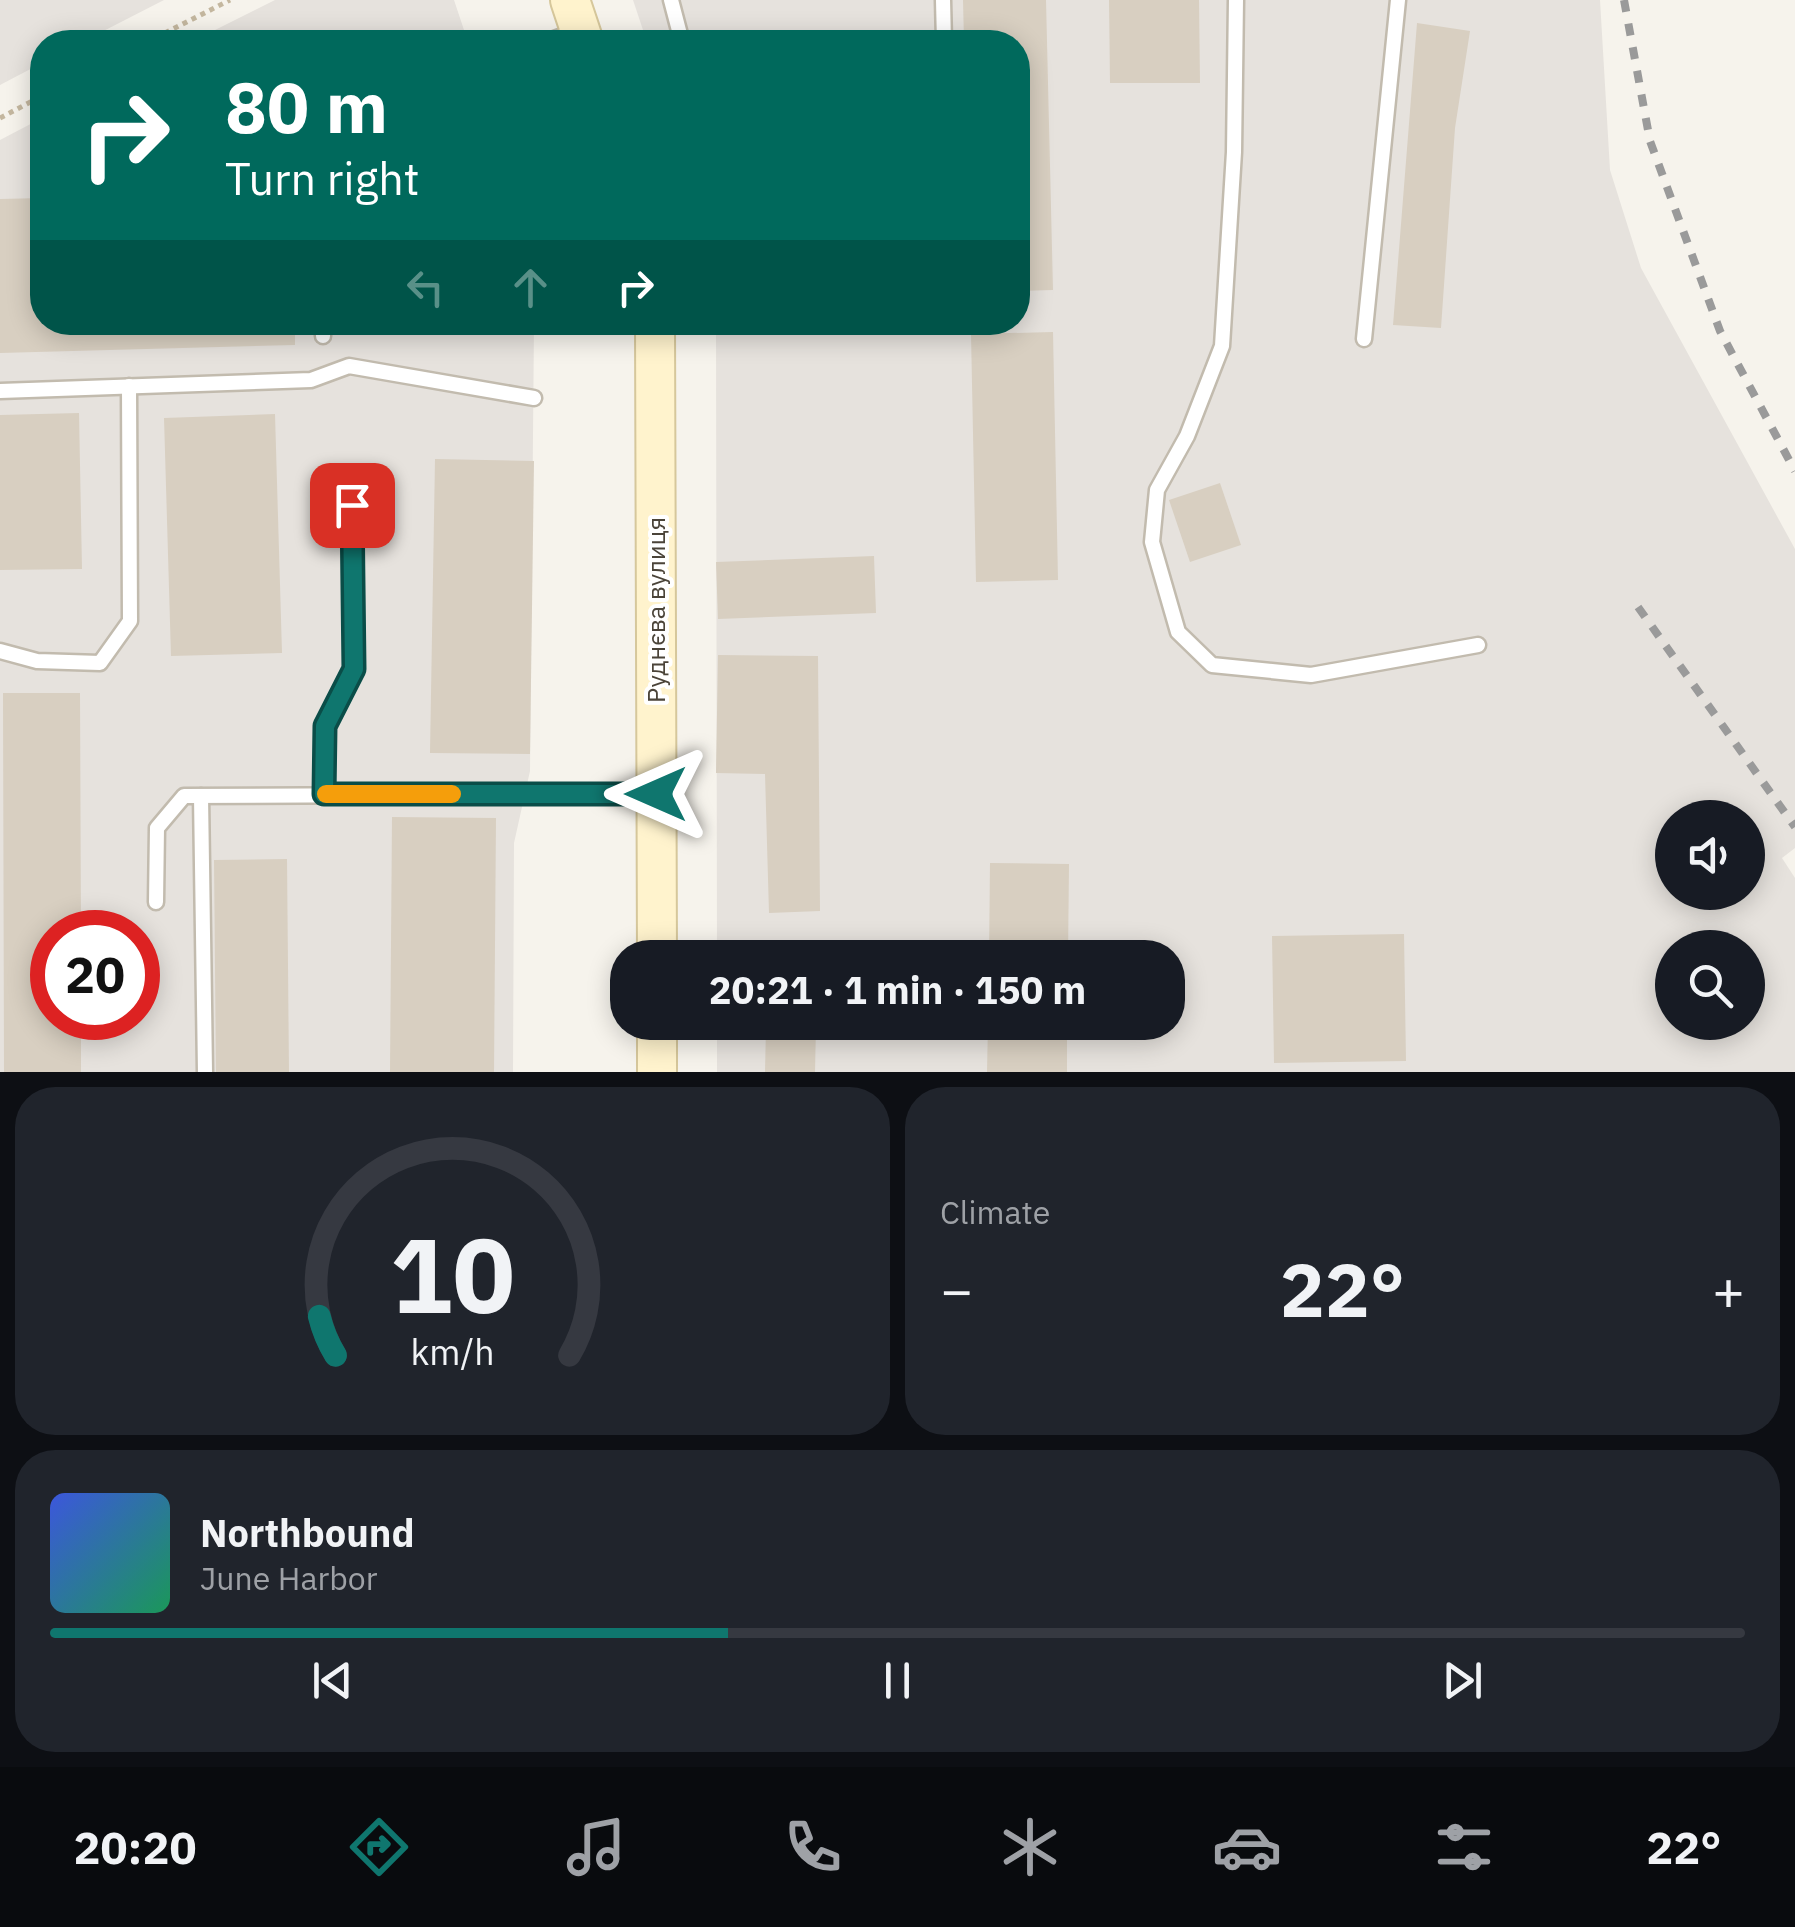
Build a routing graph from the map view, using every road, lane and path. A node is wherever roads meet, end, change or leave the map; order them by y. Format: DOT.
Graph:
graph roads {
  1 [pos="230,0"];
  2 [pos="671,0"];
  3 [pos="943,0"];
  4 [pos="1236,0"];
  5 [pos="1398,0"];
  6 [pos="171,30"];
  7 [pos="679,30"];
  8 [pos="944,30"];
  9 [pos="30,102"];
  10 [pos="0,118"];
  11 [pos="655,335"];
  12 [pos="1364,339"];
  13 [pos="129,386"];
  14 [pos="0,391"];
  15 [pos="534,398"];
  16 [pos="352,505"];
  17 [pos="1478,645"];
  18 [pos="0,651"];
  19 [pos="324,794"];
  20 [pos="656,794"];
  21 [pos="201,796"];
  22 [pos="156,902"];
  23 [pos="656,940"];
  24 [pos="657,1040"];
  25 [pos="205,1072"];
  26 [pos="657,1072"];
  1 -- 6 [label="path"];
  2 -- 7 [label="lane"];
  3 -- 8 [label="lane"];
  4 -- 17 [label="lane"];
  5 -- 12 [label="lane"];
  9 -- 10 [label="path"];
  11 -- 20 [label="street, Руднєва вулиця"];
  13 -- 14 [label="lane"];
  13 -- 15 [label="lane"];
  13 -- 18 [label="lane"];
  16 -- 19 [label="lane"];
  19 -- 20 [label="lane"];
  19 -- 21 [label="lane"];
  20 -- 23 [label="street, Руднєва вулиця"];
  21 -- 22 [label="lane"];
  21 -- 25 [label="lane"];
  24 -- 26 [label="street"];
}
